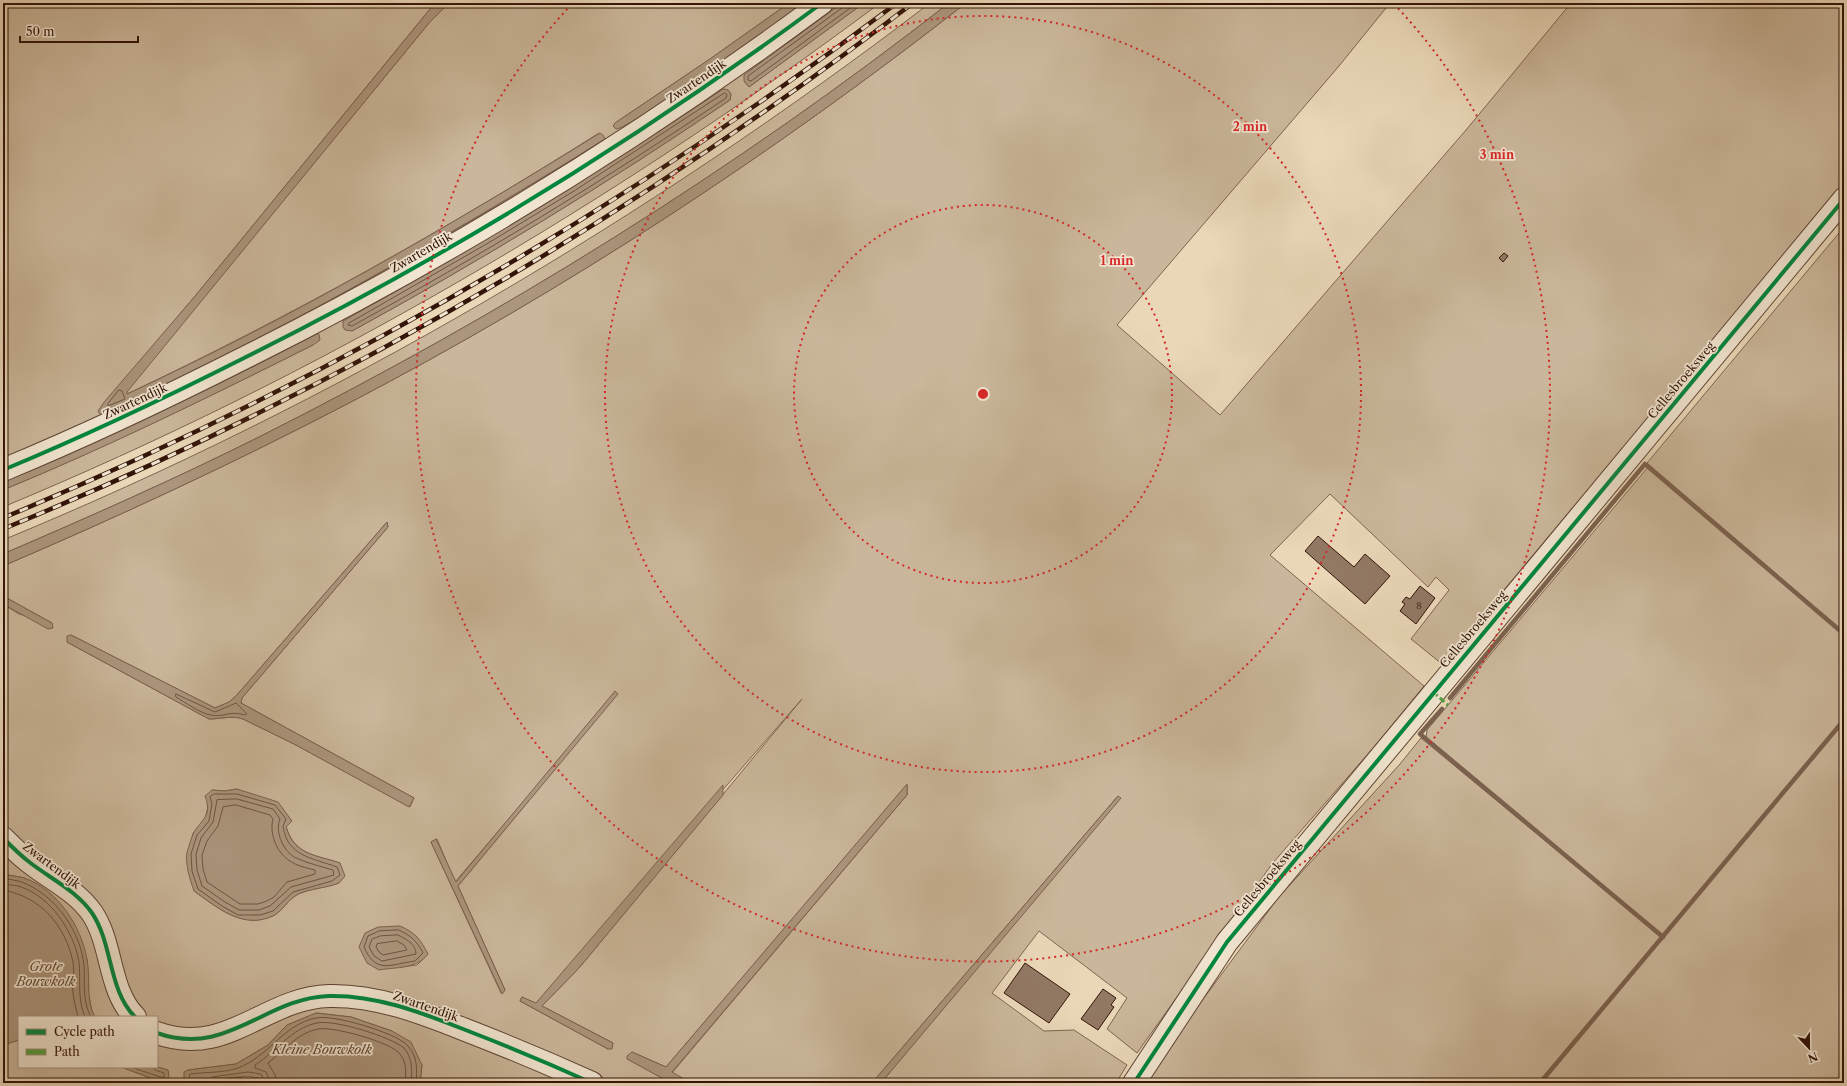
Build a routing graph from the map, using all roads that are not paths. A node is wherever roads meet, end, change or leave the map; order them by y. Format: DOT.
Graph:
graph roads {
  1 [pos="822,3"];
  2 [pos="1844,199"];
  3 [pos="3,470"];
  4 [pos="3,838"];
  5 [pos="134,1016"];
  6 [pos="158,1033"];
  7 [pos="592,1083"];
  8 [pos="1134,1083"];
  1 -- 3 [label="street, Zwartendijk"];
  2 -- 8 [label="street, Cellesbroeksweg"];
  4 -- 5 [label="street, Zwartendijk"];
  6 -- 7 [label="street, Zwartendijk"];
}
